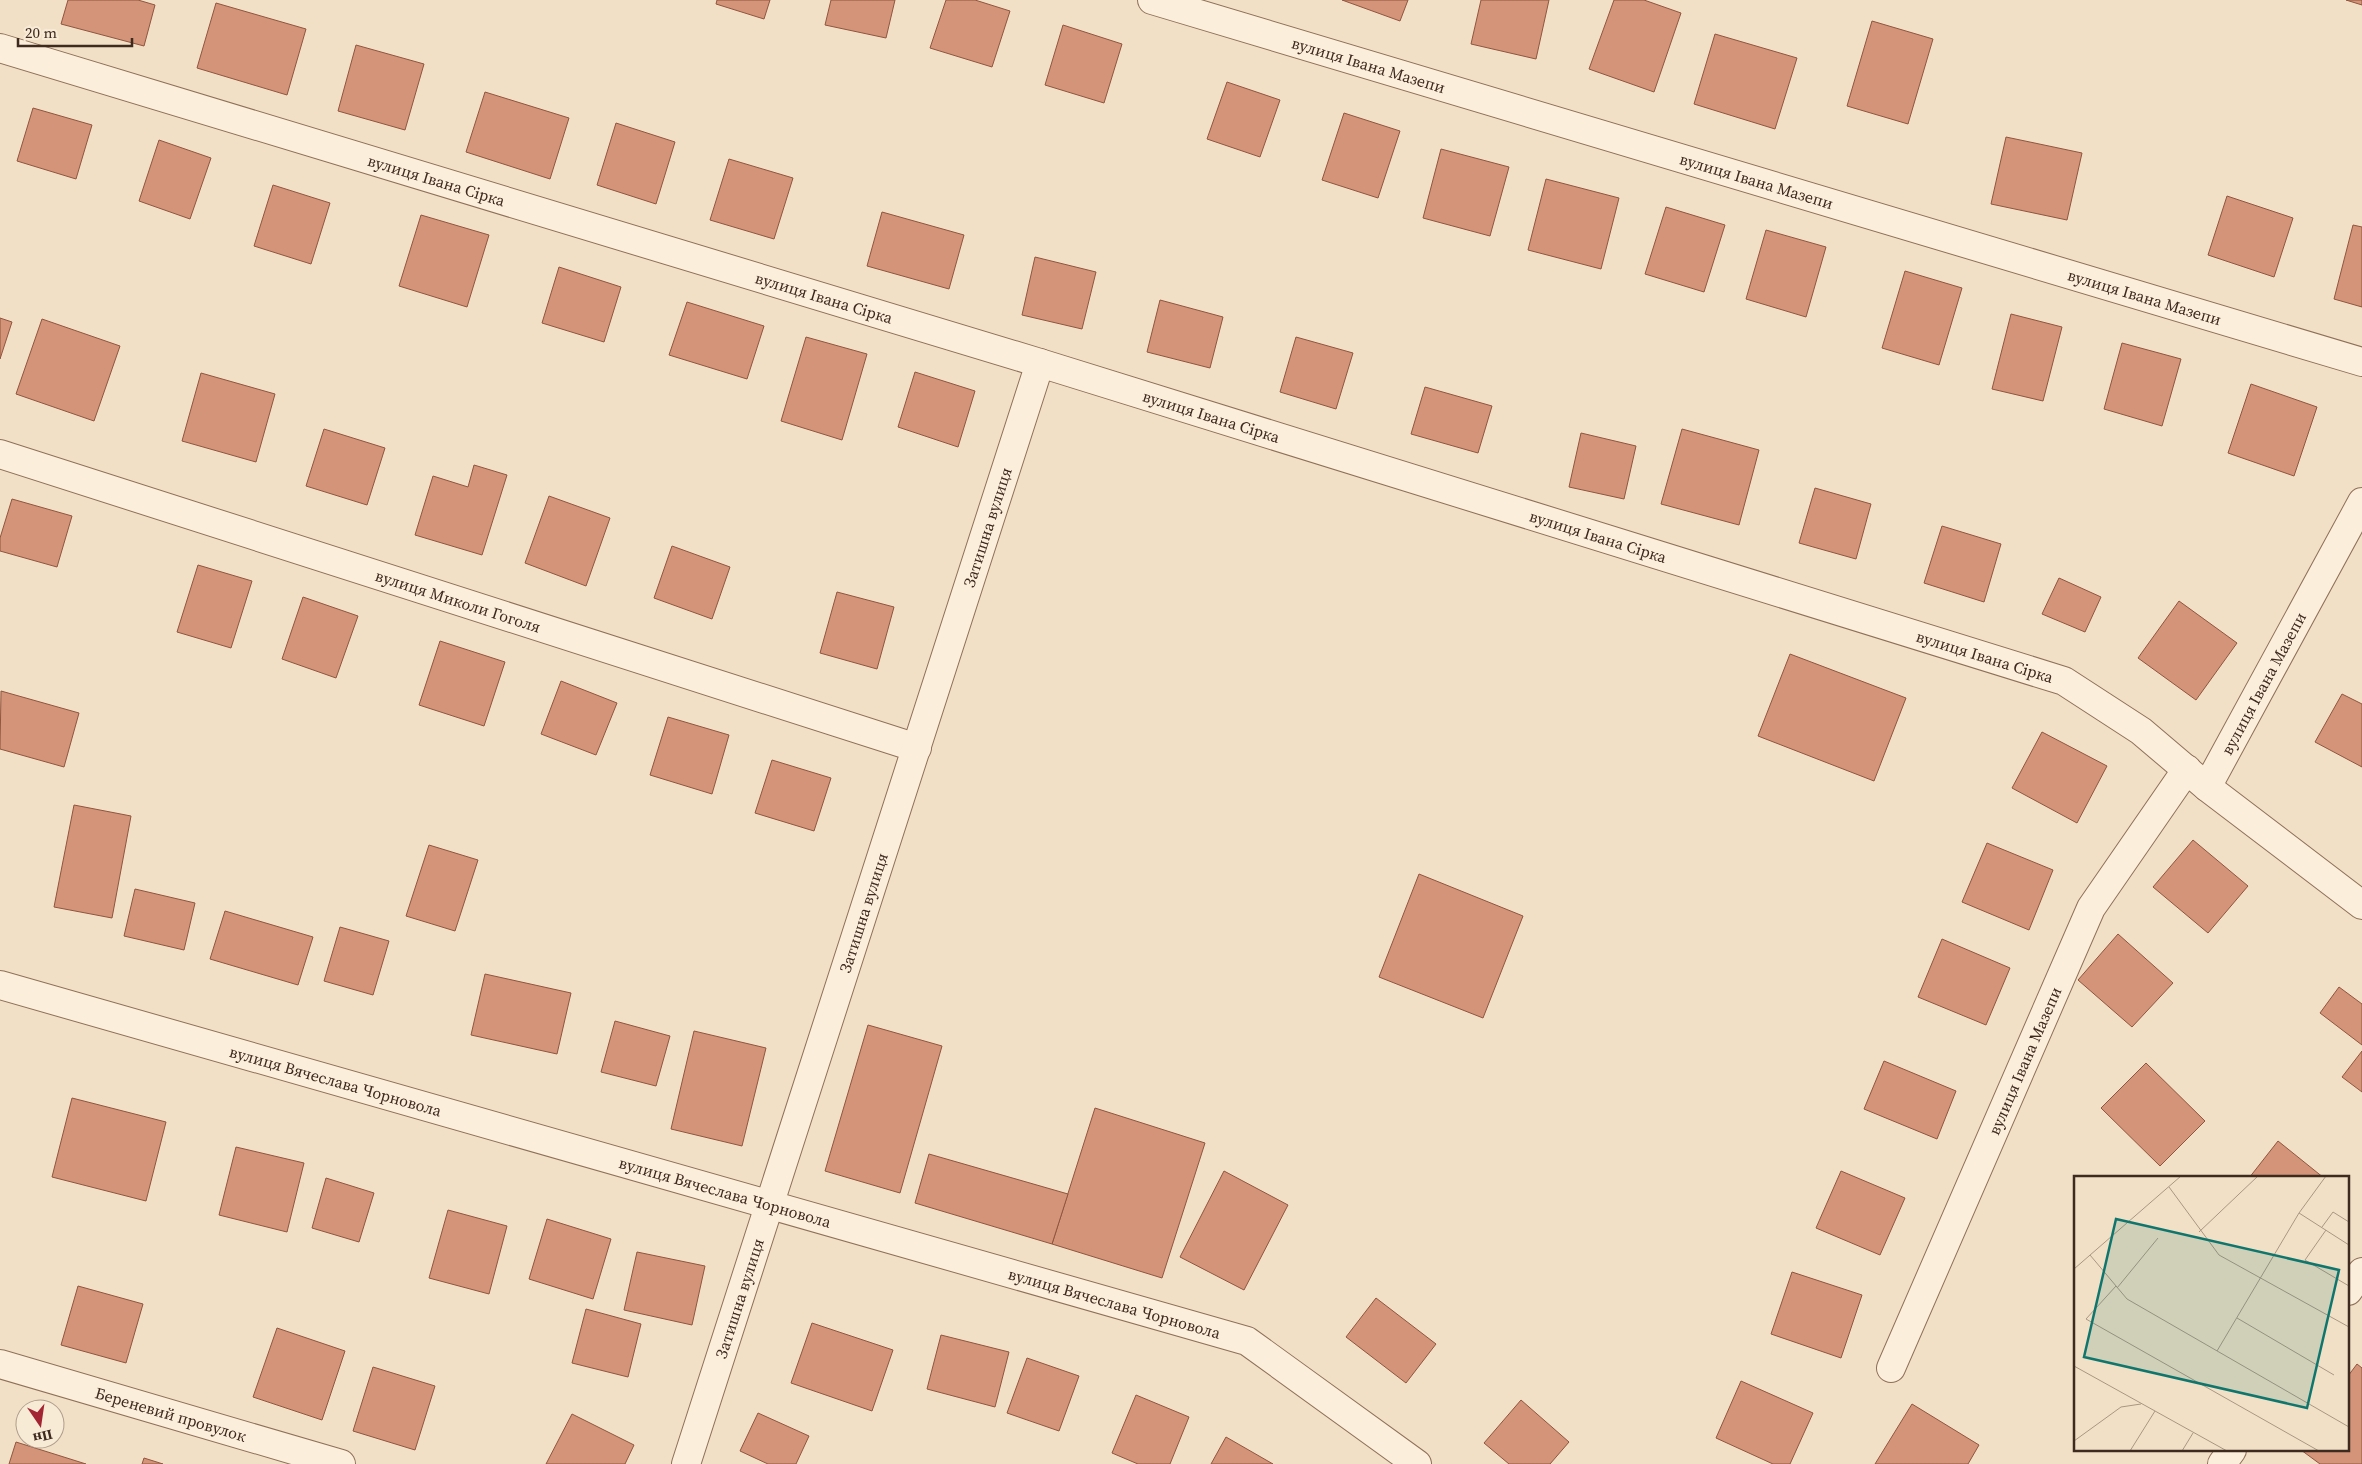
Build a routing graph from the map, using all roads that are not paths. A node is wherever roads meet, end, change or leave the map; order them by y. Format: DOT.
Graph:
graph roads {
  1 [pos="1152,0"];
  2 [pos="0,48"];
  3 [pos="2362,362"];
  4 [pos="1040,363"];
  5 [pos="0,454"];
  6 [pos="2362,502"];
  7 [pos="917,748"];
  8 [pos="2187,769"];
  9 [pos="2207,787"];
  10 [pos="2362,905"];
  11 [pos="0,985"];
  12 [pos="768,1204"];
  13 [pos="2362,1272"];
  14 [pos="2350,1288"];
  15 [pos="0,1364"];
  16 [pos="1890,1368"];
  17 [pos="2231,1452"];
  18 [pos="341,1464"];
  19 [pos="686,1464"];
  20 [pos="1418,1464"];
  21 [pos="2222,1464"];
  1 -- 3 [label="street, вулиця Івана Мазепи"];
  2 -- 4 [label="street, вулиця Івана Сірка"];
  4 -- 7 [label="street, Затишна вулиця"];
  4 -- 8 [label="street, вулиця Івана Сірка"];
  5 -- 7 [label="street, вулиця Миколи Гоголя"];
  6 -- 9 [label="street, вулиця Івана Мазепи"];
  7 -- 12 [label="street, Затишна вулиця"];
  8 -- 9 [label="street, вулиця Івана Сірка"];
  8 -- 16 [label="street, вулиця Івана Мазепи"];
  9 -- 10 [label="street, вулиця Івана Сірка"];
  11 -- 12 [label="street, вулиця Вячеслава Чорновола"];
  12 -- 19 [label="street, Затишна вулиця"];
  12 -- 20 [label="street, вулиця Вячеслава Чорновола"];
  13 -- 14 [label="street"];
  15 -- 18 [label="street, Береневий провулок"];
  17 -- 21 [label="street"];
}
